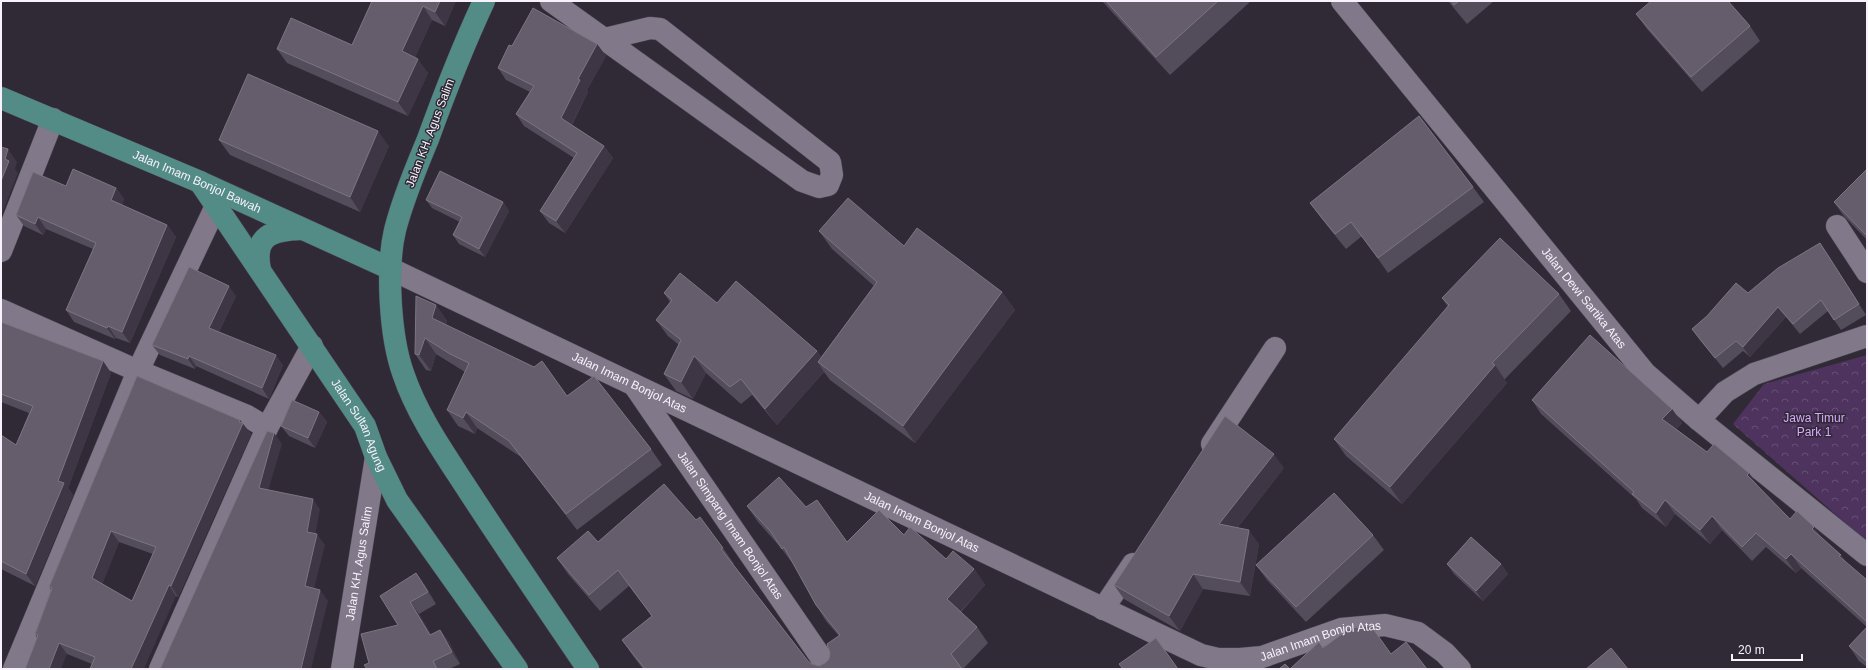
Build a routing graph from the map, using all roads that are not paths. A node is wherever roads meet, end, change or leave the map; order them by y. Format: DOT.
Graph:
graph roads {
  1 [pos="484,1"];
  2 [pos="551,1"];
  3 [pos="1342,1"];
  4 [pos="605,39"];
  5 [pos="1,98"];
  6 [pos="53,119"];
  7 [pos="200,182"];
  8 [pos="216,206"];
  9 [pos="1837,226"];
  10 [pos="302,229"];
  11 [pos="1,251"];
  12 [pos="392,269"];
  13 [pos="260,270"];
  14 [pos="1867,272"];
  15 [pos="1,310"];
  16 [pos="1867,336"];
  17 [pos="312,346"];
  18 [pos="1275,348"];
  19 [pos="138,372"];
  20 [pos="632,382"];
  21 [pos="1699,420"];
  22 [pos="267,428"];
  23 [pos="376,457"];
  24 [pos="1202,459"];
  25 [pos="1142,550"];
  26 [pos="1867,555"];
  27 [pos="1103,609"];
  28 [pos="14,669"];
  29 [pos="160,669"];
  30 [pos="342,669"];
  31 [pos="516,669"];
  32 [pos="588,669"];
  33 [pos="829,669"];
  34 [pos="1460,669"];
  1 -- 12 [label="main road, Jalan KH. Agus Salim"];
  2 -- 4 [label="street"];
  3 -- 21 [label="street, Jalan Dewi Sartika Atas"];
  4 -- 4 [label="street"];
  5 -- 6 [label="main road, Jalan Imam Bonjol Bawah"];
  6 -- 7 [label="main road, Jalan Imam Bonjol Bawah"];
  6 -- 11 [label="street"];
  7 -- 8 [label="main road, Jalan Sultan Agung"];
  7 -- 10 [label="main road, Jalan Imam Bonjol Bawah"];
  8 -- 13 [label="main road, Jalan Sultan Agung"];
  8 -- 19 [label="street"];
  9 -- 14 [label="street"];
  10 -- 12 [label="main road, Jalan Imam Bonjol Bawah"];
  10 -- 13 [label="main road"];
  12 -- 20 [label="street, Jalan Imam Bonjol Atas"];
  12 -- 32 [label="main road"];
  13 -- 17 [label="main road, Jalan Sultan Agung"];
  15 -- 19 [label="street"];
  16 -- 21 [label="street"];
  17 -- 22 [label="street"];
  17 -- 23 [label="main road, Jalan Sultan Agung"];
  18 -- 24 [label="street"];
  19 -- 22 [label="street"];
  19 -- 28 [label="street"];
  20 -- 27 [label="street, Jalan Imam Bonjol Atas"];
  20 -- 33 [label="street, Jalan Simpang Imam Bonjol Atas"];
  21 -- 26 [label="street, Jalan Dewi Sartika Atas"];
  22 -- 29 [label="street"];
  23 -- 30 [label="street, Jalan KH. Agus Salim"];
  23 -- 31 [label="main road, Jalan Sultan Agung"];
  25 -- 27 [label="street"];
  27 -- 34 [label="street, Jalan Imam Bonjol Atas"];
}
